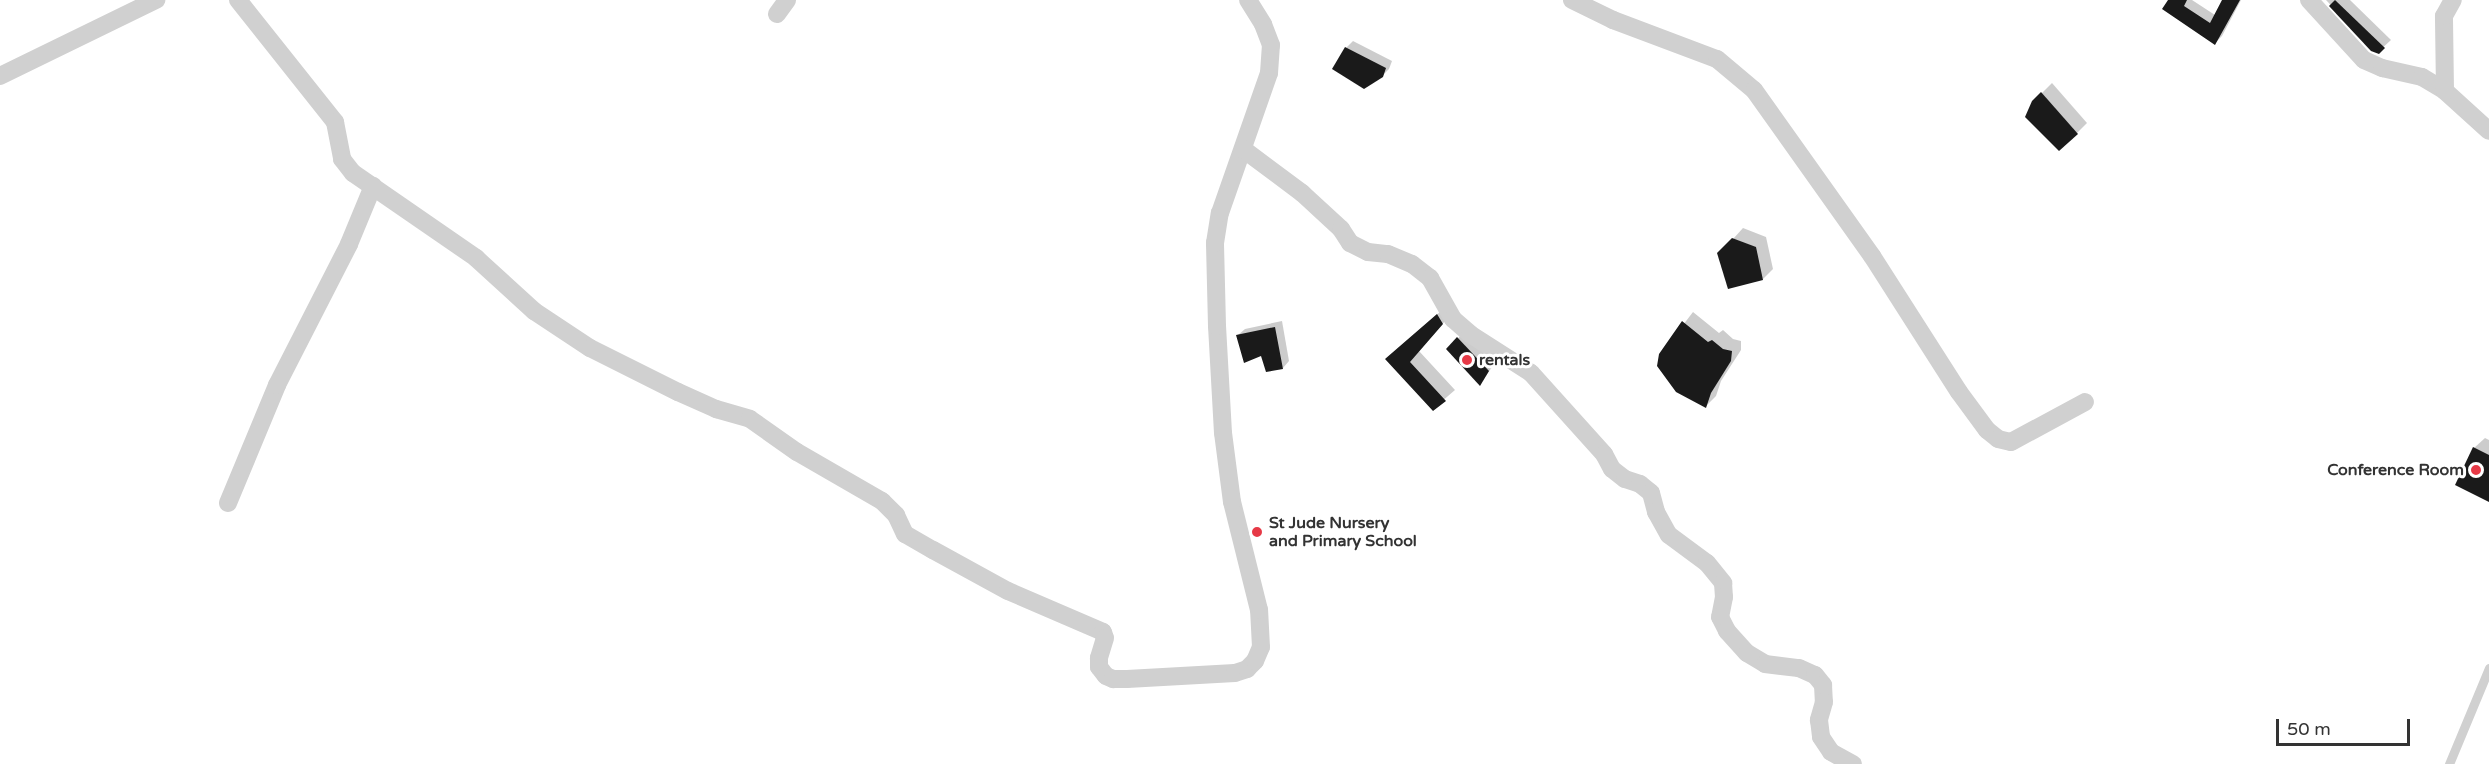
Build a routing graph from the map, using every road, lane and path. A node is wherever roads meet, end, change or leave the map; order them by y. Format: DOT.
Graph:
graph roads {
  1 [pos="156,0"];
  2 [pos="238,0"];
  3 [pos="1248,0"];
  4 [pos="1572,0"];
  5 [pos="2309,0"];
  6 [pos="2453,0"];
  7 [pos="0,76"];
  8 [pos="2445,91"];
  9 [pos="2489,131"];
  10 [pos="1243,149"];
  11 [pos="373,186"];
  12 [pos="2085,402"];
  13 [pos="228,502"];
  14 [pos="2489,668"];
  15 [pos="1853,764"];
  16 [pos="2449,764"];
  1 -- 7 [label="street"];
  2 -- 11 [label="street"];
  3 -- 10 [label="street"];
  4 -- 12 [label="street"];
  5 -- 8 [label="street"];
  6 -- 8 [label="street"];
  8 -- 9 [label="street"];
  10 -- 11 [label="street"];
  10 -- 15 [label="street"];
  11 -- 13 [label="street"];
  14 -- 16 [label="lane"];
}
